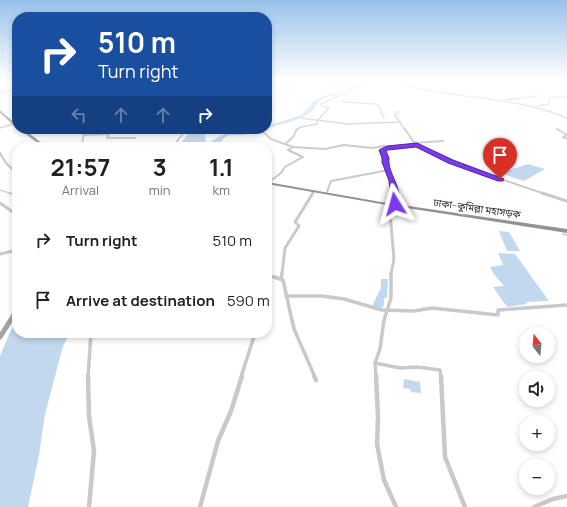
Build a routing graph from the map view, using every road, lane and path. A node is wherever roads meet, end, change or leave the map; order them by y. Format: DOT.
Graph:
graph roads {
  1 [pos="322,104"];
  2 [pos="370,104"];
  3 [pos="523,104"];
  4 [pos="548,104"];
  5 [pos="535,106"];
  6 [pos="0,110"];
  7 [pos="399,112"];
  8 [pos="301,118"];
  9 [pos="384,118"];
  10 [pos="567,118"];
  11 [pos="12,121"];
  12 [pos="317,121"];
  13 [pos="401,122"];
  14 [pos="12,127"];
  15 [pos="0,128"];
  16 [pos="557,129"];
  17 [pos="25,134"];
  18 [pos="28,134"];
  19 [pos="265,134"];
  20 [pos="83,135"];
  21 [pos="135,138"];
  22 [pos="567,139"];
  23 [pos="443,141"];
  24 [pos="37,142"];
  25 [pos="38,142"];
  26 [pos="82,142"];
  27 [pos="414,143"];
  28 [pos="285,144"];
  29 [pos="417,145"];
  30 [pos="293,147"];
  31 [pos="387,148"];
  32 [pos="0,153"];
  33 [pos="1,158"];
  34 [pos="12,169"];
  35 [pos="388,170"];
  36 [pos="272,179"];
  37 [pos="272,183"];
  38 [pos="272,183"];
  39 [pos="314,191"];
  40 [pos="327,192"];
  41 [pos="567,201"];
  42 [pos="0,203"];
  43 [pos="395,204"];
  44 [pos="12,211"];
  45 [pos="567,230"];
  46 [pos="12,251"];
  47 [pos="0,254"];
  48 [pos="272,278"];
  49 [pos="281,279"];
  50 [pos="286,296"];
  51 [pos="567,305"];
  52 [pos="387,310"];
  53 [pos="12,318"];
  54 [pos="0,337"];
  55 [pos="91,338"];
  56 [pos="253,338"];
  57 [pos="375,363"];
  58 [pos="316,380"];
  59 [pos="567,496"];
  60 [pos="89,507"];
  61 [pos="200,507"];
  62 [pos="396,507"];
  63 [pos="465,507"];
  64 [pos="534,507"];
  1 -- 12 [label="street"];
  2 -- 9 [label="street"];
  3 -- 5 [label="street"];
  4 -- 5 [label="street"];
  5 -- 10 [label="street"];
  6 -- 11 [label="highway"];
  7 -- 13 [label="street"];
  8 -- 12 [label="street"];
  12 -- 13 [label="street"];
  12 -- 28 [label="street"];
  13 -- 27 [label="street"];
  14 -- 15 [label="street"];
  16 -- 22 [label="street"];
  17 -- 24 [label="highway"];
  18 -- 25 [label="highway"];
  19 -- 28 [label="street"];
  20 -- 21 [label="street"];
  20 -- 26 [label="street"];
  23 -- 27 [label="street"];
  27 -- 29 [label="street"];
  28 -- 30 [label="street"];
  29 -- 31 [label="street"];
  29 -- 41 [label="street"];
  30 -- 31 [label="street"];
  30 -- 36 [label="street"];
  31 -- 35 [label="street"];
  32 -- 33 [label="street"];
  33 -- 34 [label="street"];
  35 -- 40 [label="street"];
  35 -- 43 [label="street"];
  37 -- 39 [label="highway, ঢাকা–কুমিল্লা মহাসড়ক"];
  38 -- 40 [label="highway, ঢাকা–কুমিল্লা মহাসড়ক"];
  39 -- 43 [label="highway, ঢাকা–কুমিল্লা মহাসড়ক"];
  39 -- 49 [label="street"];
  40 -- 43 [label="highway, ঢাকা–কুমিল্লা মহাসড়ক"];
  42 -- 44 [label="street"];
  43 -- 45 [label="highway, ঢাকা–কুমিল্লা মহাসড়ক"];
  43 -- 52 [label="street"];
  46 -- 47 [label="street"];
  48 -- 49 [label="street"];
  49 -- 50 [label="street"];
  50 -- 52 [label="street"];
  50 -- 58 [label="street"];
  51 -- 52 [label="street"];
  52 -- 57 [label="street"];
  53 -- 54 [label="main road"];
  55 -- 60 [label="street"];
  56 -- 61 [label="street"];
  57 -- 62 [label="street"];
  57 -- 63 [label="street"];
  59 -- 64 [label="street"];
}
